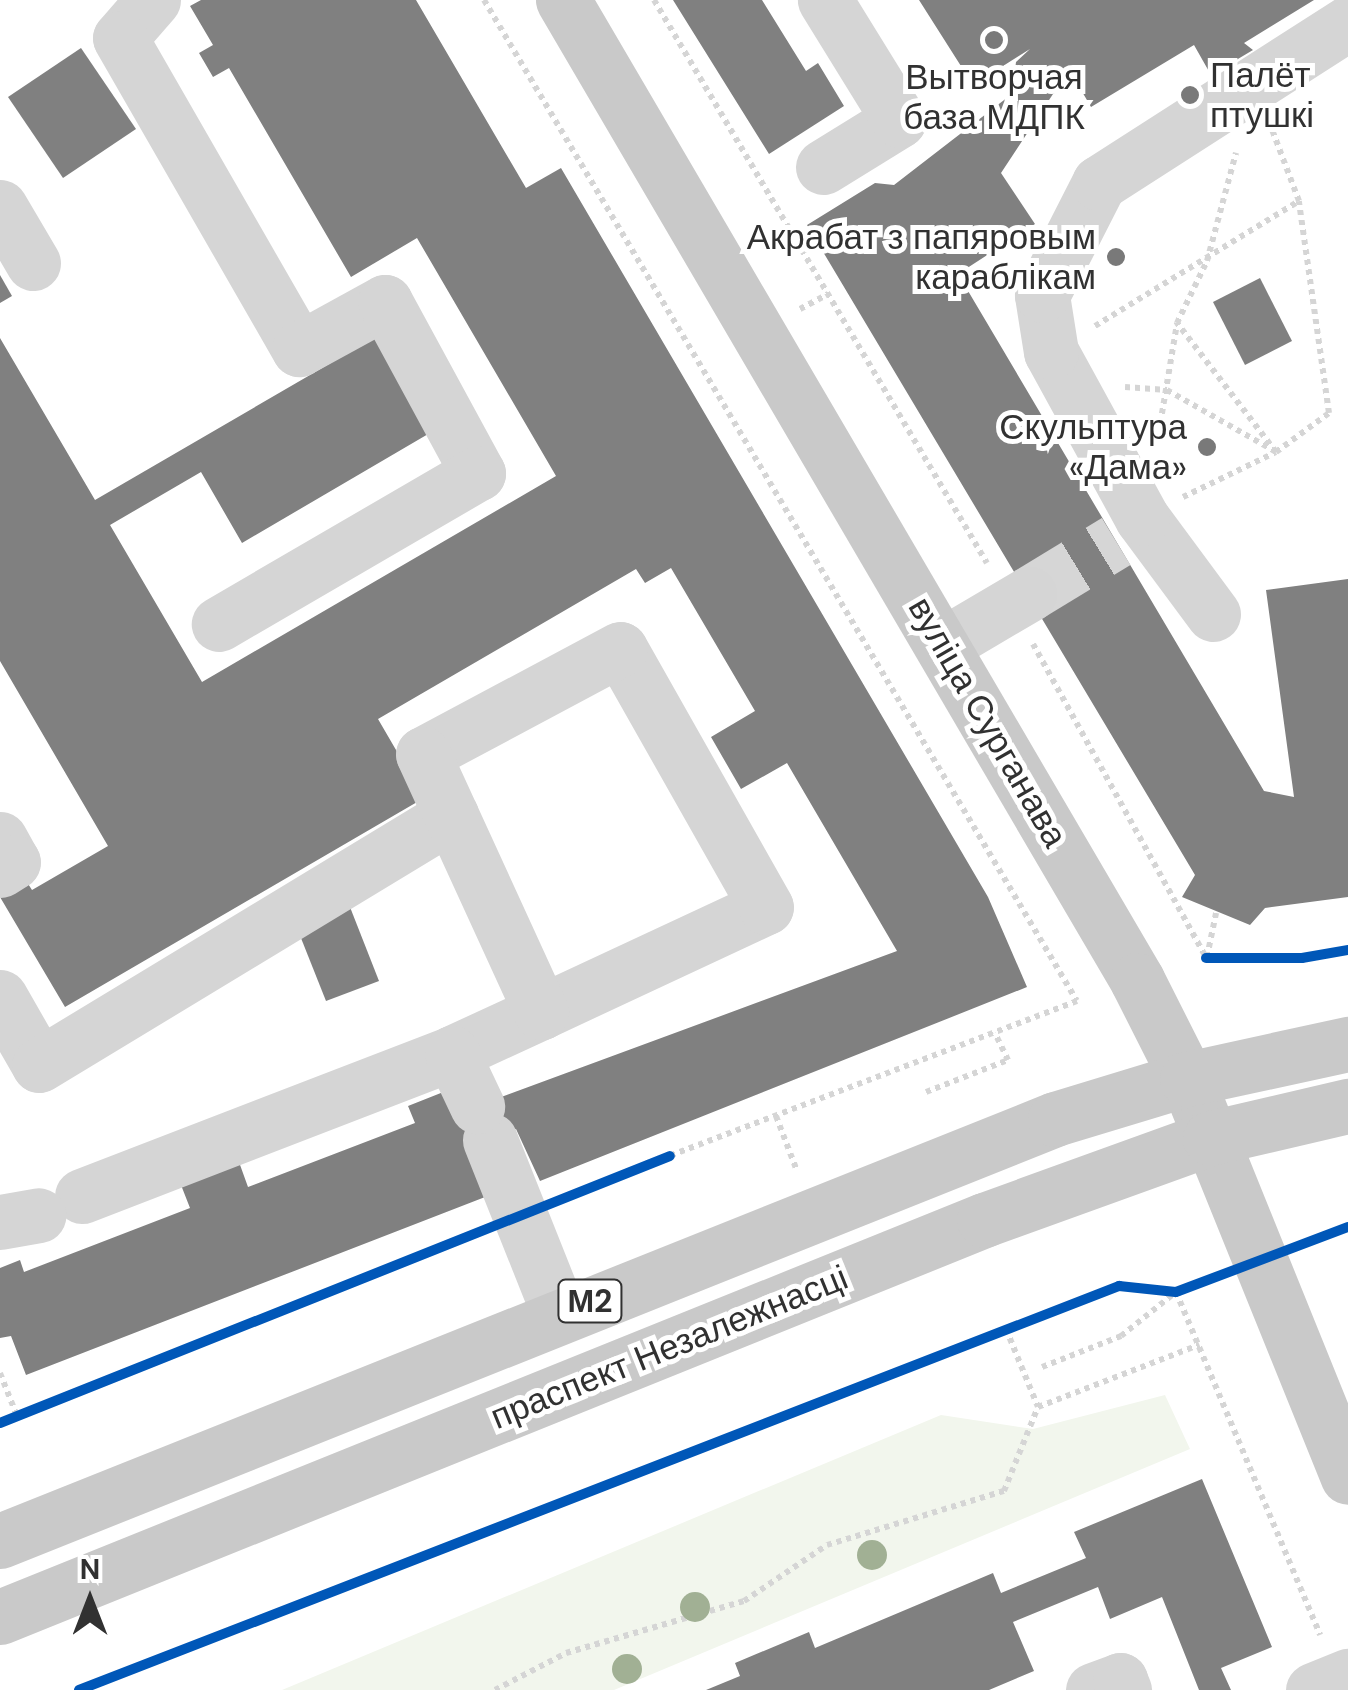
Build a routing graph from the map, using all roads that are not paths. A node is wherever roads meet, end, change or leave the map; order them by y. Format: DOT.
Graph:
graph roads {
  1 [pos="153,0"];
  2 [pos="563,0"];
  3 [pos="826,0"];
  4 [pos="1348,23"];
  5 [pos="822,167"];
  6 [pos="0,207"];
  7 [pos="33,263"];
  8 [pos="1020,599"];
  9 [pos="1213,614"];
  10 [pos="220,624"];
  11 [pos="944,644"];
  12 [pos="451,815"];
  13 [pos="0,839"];
  14 [pos="0,870"];
  15 [pos="0,997"];
  16 [pos="541,1012"];
  17 [pos="1348,1044"];
  18 [pos="452,1053"];
  19 [pos="1187,1079"];
  20 [pos="1348,1106"];
  21 [pos="1210,1138"];
  22 [pos="40,1211"];
  23 [pos="559,1313"];
  24 [pos="1348,1476"];
  25 [pos="0,1541"];
  26 [pos="0,1617"];
  27 [pos="1093,1690"];
  28 [pos="1124,1690"];
  1 -- 10 [label="lane"];
  2 -- 11 [label="main road, вуліца Сурганава"];
  3 -- 5 [label="lane"];
  4 -- 9 [label="lane"];
  6 -- 7 [label="lane"];
  8 -- 11 [label="lane"];
  11 -- 19 [label="main road, вуліца Сурганава"];
  12 -- 15 [label="lane"];
  12 -- 16 [label="lane"];
  12 -- 16 [label="lane"];
  13 -- 14 [label="lane"];
  16 -- 18 [label="lane"];
  17 -- 19 [label="main road, праспект Незалежнасці / М2"];
  18 -- 22 [label="lane"];
  18 -- 23 [label="lane"];
  19 -- 21 [label="main road, вуліца Сурганава"];
  19 -- 23 [label="main road, праспект Незалежнасці / М2"];
  20 -- 21 [label="main road, праспект Незалежнасці / М2"];
  21 -- 24 [label="main road, вуліца Сурганава"];
  21 -- 26 [label="main road, праспект Незалежнасці / М2"];
  23 -- 25 [label="main road, праспект Незалежнасці / М2"];
  27 -- 28 [label="lane"];
}
